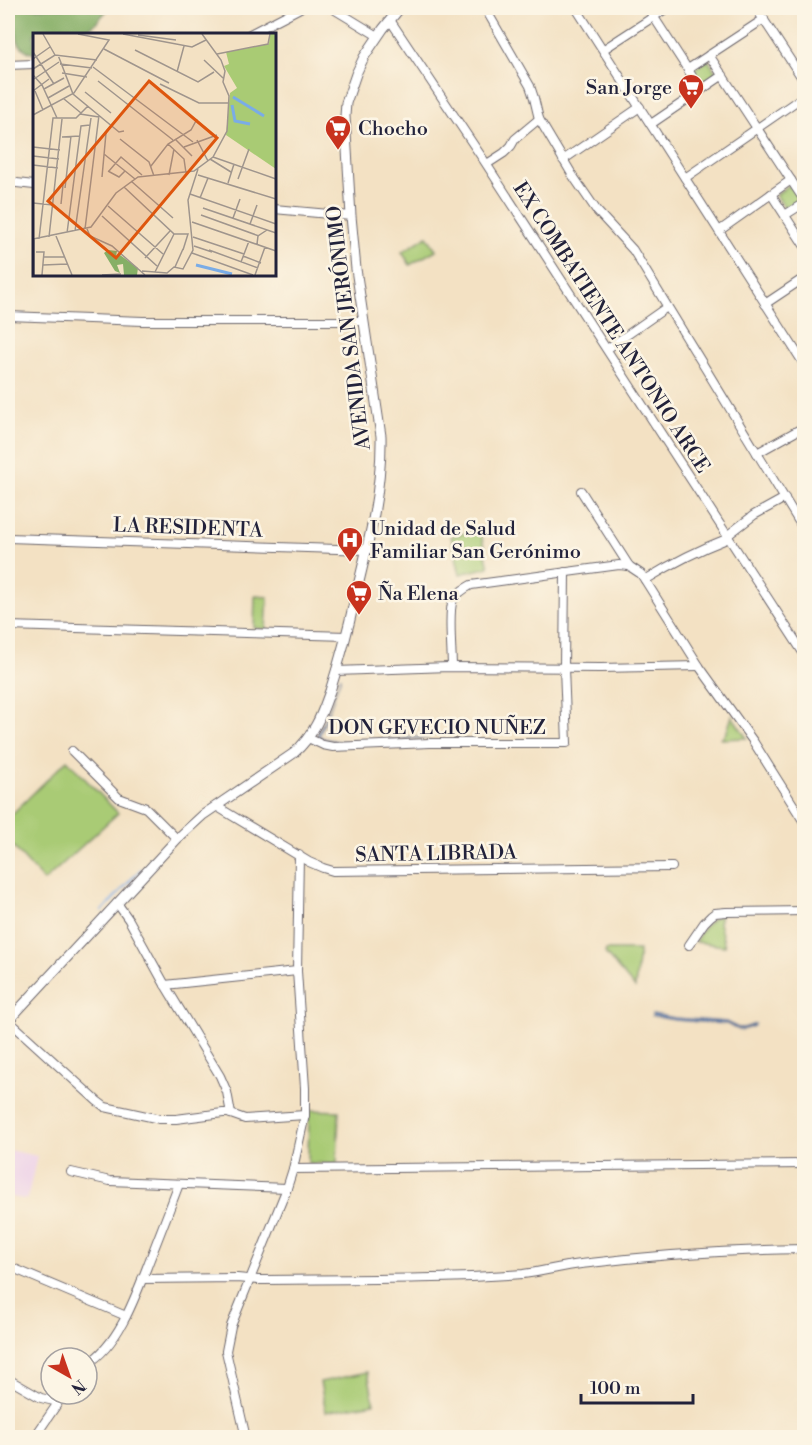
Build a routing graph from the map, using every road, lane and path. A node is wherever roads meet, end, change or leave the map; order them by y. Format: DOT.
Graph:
graph roads {
  1 [pos="300,8"];
  2 [pos="332,8"];
  3 [pos="400,8"];
  4 [pos="485,8"];
  5 [pos="576,8"];
  6 [pos="648,8"];
  7 [pos="667,8"];
  8 [pos="756,8"];
  9 [pos="654,16"];
  10 [pos="764,19"];
  11 [pos="390,20"];
  12 [pos="252,33"];
  13 [pos="378,36"];
  14 [pos="604,49"];
  15 [pos="709,55"];
  16 [pos="33,64"];
  17 [pos="8,65"];
  18 [pos="688,69"];
  19 [pos="723,75"];
  20 [pos="804,81"];
  21 [pos="701,90"];
  22 [pos="804,96"];
  23 [pos="640,107"];
  24 [pos="538,119"];
  25 [pos="651,124"];
  26 [pos="758,128"];
  27 [pos="563,160"];
  28 [pos="487,164"];
  29 [pos="685,178"];
  30 [pos="791,180"];
  31 [pos="8,182"];
  32 [pos="33,185"];
  33 [pos="771,194"];
  34 [pos="804,201"];
  35 [pos="276,209"];
  36 [pos="785,215"];
  37 [pos="351,216"];
  38 [pos="719,231"];
  39 [pos="804,245"];
  40 [pos="804,279"];
  41 [pos="765,304"];
  42 [pos="668,307"];
  43 [pos="8,316"];
  44 [pos="363,321"];
  45 [pos="607,350"];
  46 [pos="804,364"];
  47 [pos="804,427"];
  48 [pos="757,453"];
  49 [pos="581,491"];
  50 [pos="785,498"];
  51 [pos="802,519"];
  52 [pos="804,531"];
  53 [pos="729,537"];
  54 [pos="8,538"];
  55 [pos="367,550"];
  56 [pos="630,566"];
  57 [pos="566,572"];
  58 [pos="645,580"];
  59 [pos="8,626"];
  60 [pos="346,636"];
  61 [pos="804,654"];
  62 [pos="699,666"];
  63 [pos="452,667"];
  64 [pos="564,668"];
  65 [pos="336,671"];
  66 [pos="308,738"];
  67 [pos="72,751"];
  68 [pos="216,807"];
  69 [pos="804,822"];
  70 [pos="177,839"];
  71 [pos="299,855"];
  72 [pos="672,867"];
  73 [pos="117,903"];
  74 [pos="804,911"];
  75 [pos="689,945"];
  76 [pos="297,971"];
  77 [pos="165,985"];
  78 [pos="8,1020"];
  79 [pos="231,1114"];
  80 [pos="304,1115"];
  81 [pos="804,1164"];
  82 [pos="292,1169"];
  83 [pos="71,1172"];
  84 [pos="179,1185"];
  85 [pos="287,1188"];
  86 [pos="804,1249"];
  87 [pos="8,1266"];
  88 [pos="142,1279"];
  89 [pos="250,1279"];
  90 [pos="126,1316"];
  91 [pos="99,1355"];
  92 [pos="8,1379"];
  93 [pos="39,1397"];
  94 [pos="55,1406"];
  95 [pos="34,1437"];
  96 [pos="246,1437"];
  1 -- 12 [label="street"];
  2 -- 13 [label="street"];
  3 -- 11 [label="street, AVENIDA SAN JERÓNIMO"];
  4 -- 24 [label="street"];
  5 -- 14 [label="street"];
  6 -- 9 [label="street"];
  7 -- 9 [label="street"];
  8 -- 10 [label="street"];
  9 -- 14 [label="street"];
  9 -- 18 [label="street"];
  10 -- 15 [label="street"];
  10 -- 20 [label="street"];
  11 -- 13 [label="street, AVENIDA SAN JERÓNIMO"];
  11 -- 28 [label="street, EX COMBATIENTE ANTONIO ARCE"];
  13 -- 37 [label="street, AVENIDA SAN JERÓNIMO"];
  14 -- 23 [label="street"];
  15 -- 18 [label="street"];
  15 -- 19 [label="street"];
  16 -- 17 [label="street"];
  18 -- 21 [label="street"];
  19 -- 21 [label="street"];
  19 -- 26 [label="street"];
  21 -- 25 [label="street"];
  22 -- 26 [label="street"];
  23 -- 25 [label="street"];
  23 -- 27 [label="street"];
  24 -- 27 [label="street"];
  24 -- 28 [label="street"];
  25 -- 29 [label="street"];
  26 -- 29 [label="street"];
  26 -- 30 [label="street"];
  27 -- 42 [label="street"];
  28 -- 45 [label="street, EX COMBATIENTE ANTONIO ARCE"];
  29 -- 38 [label="street"];
  30 -- 33 [label="street"];
  30 -- 34 [label="street"];
  31 -- 32 [label="street"];
  33 -- 36 [label="street"];
  33 -- 38 [label="street"];
  34 -- 36 [label="street"];
  35 -- 37 [label="street"];
  36 -- 39 [label="street"];
  37 -- 44 [label="street, AVENIDA SAN JERÓNIMO"];
  38 -- 41 [label="street"];
  40 -- 41 [label="street"];
  41 -- 46 [label="street"];
  42 -- 45 [label="street"];
  42 -- 48 [label="street"];
  43 -- 44 [label="street"];
  44 -- 55 [label="street, AVENIDA SAN JERÓNIMO"];
  45 -- 53 [label="street, EX COMBATIENTE ANTONIO ARCE"];
  47 -- 48 [label="street"];
  48 -- 50 [label="street"];
  49 -- 56 [label="street"];
  50 -- 51 [label="street"];
  50 -- 53 [label="street"];
  51 -- 52 [label="street"];
  53 -- 58 [label="street"];
  53 -- 61 [label="street, EX COMBATIENTE ANTONIO ARCE"];
  54 -- 55 [label="street, LA RESIDENTA"];
  55 -- 60 [label="street, AVENIDA SAN JERÓNIMO"];
  56 -- 57 [label="street"];
  56 -- 58 [label="street"];
  57 -- 63 [label="street"];
  57 -- 64 [label="street"];
  58 -- 62 [label="street"];
  59 -- 60 [label="street"];
  60 -- 65 [label="street, AVENIDA SAN JERÓNIMO"];
  62 -- 64 [label="street"];
  62 -- 69 [label="street"];
  63 -- 64 [label="street"];
  63 -- 65 [label="street"];
  64 -- 66 [label="street, DON GEVECIO NUÑEZ"];
  65 -- 66 [label="street, AVENIDA SAN JERÓNIMO"];
  66 -- 68 [label="street, AVENIDA SAN JERÓNIMO"];
  67 -- 70 [label="street"];
  68 -- 70 [label="street, AVENIDA SAN JERÓNIMO"];
  68 -- 71 [label="street, SANTA LIBRADA"];
  70 -- 73 [label="street, AVENIDA SAN JERÓNIMO"];
  71 -- 72 [label="street, SANTA LIBRADA"];
  71 -- 76 [label="street"];
  73 -- 77 [label="street"];
  73 -- 78 [label="street, AVENIDA SAN JERÓNIMO"];
  74 -- 75 [label="street"];
  76 -- 77 [label="street"];
  76 -- 80 [label="street"];
  77 -- 79 [label="street"];
  78 -- 79 [label="street"];
  79 -- 80 [label="street"];
  80 -- 82 [label="street"];
  81 -- 82 [label="street"];
  82 -- 85 [label="street"];
  83 -- 84 [label="street"];
  84 -- 85 [label="street"];
  84 -- 88 [label="street"];
  85 -- 89 [label="street"];
  86 -- 89 [label="street"];
  87 -- 90 [label="street"];
  88 -- 89 [label="street"];
  88 -- 90 [label="street"];
  89 -- 96 [label="street"];
  90 -- 91 [label="street"];
  92 -- 93 [label="street"];
  94 -- 95 [label="street"];
}
